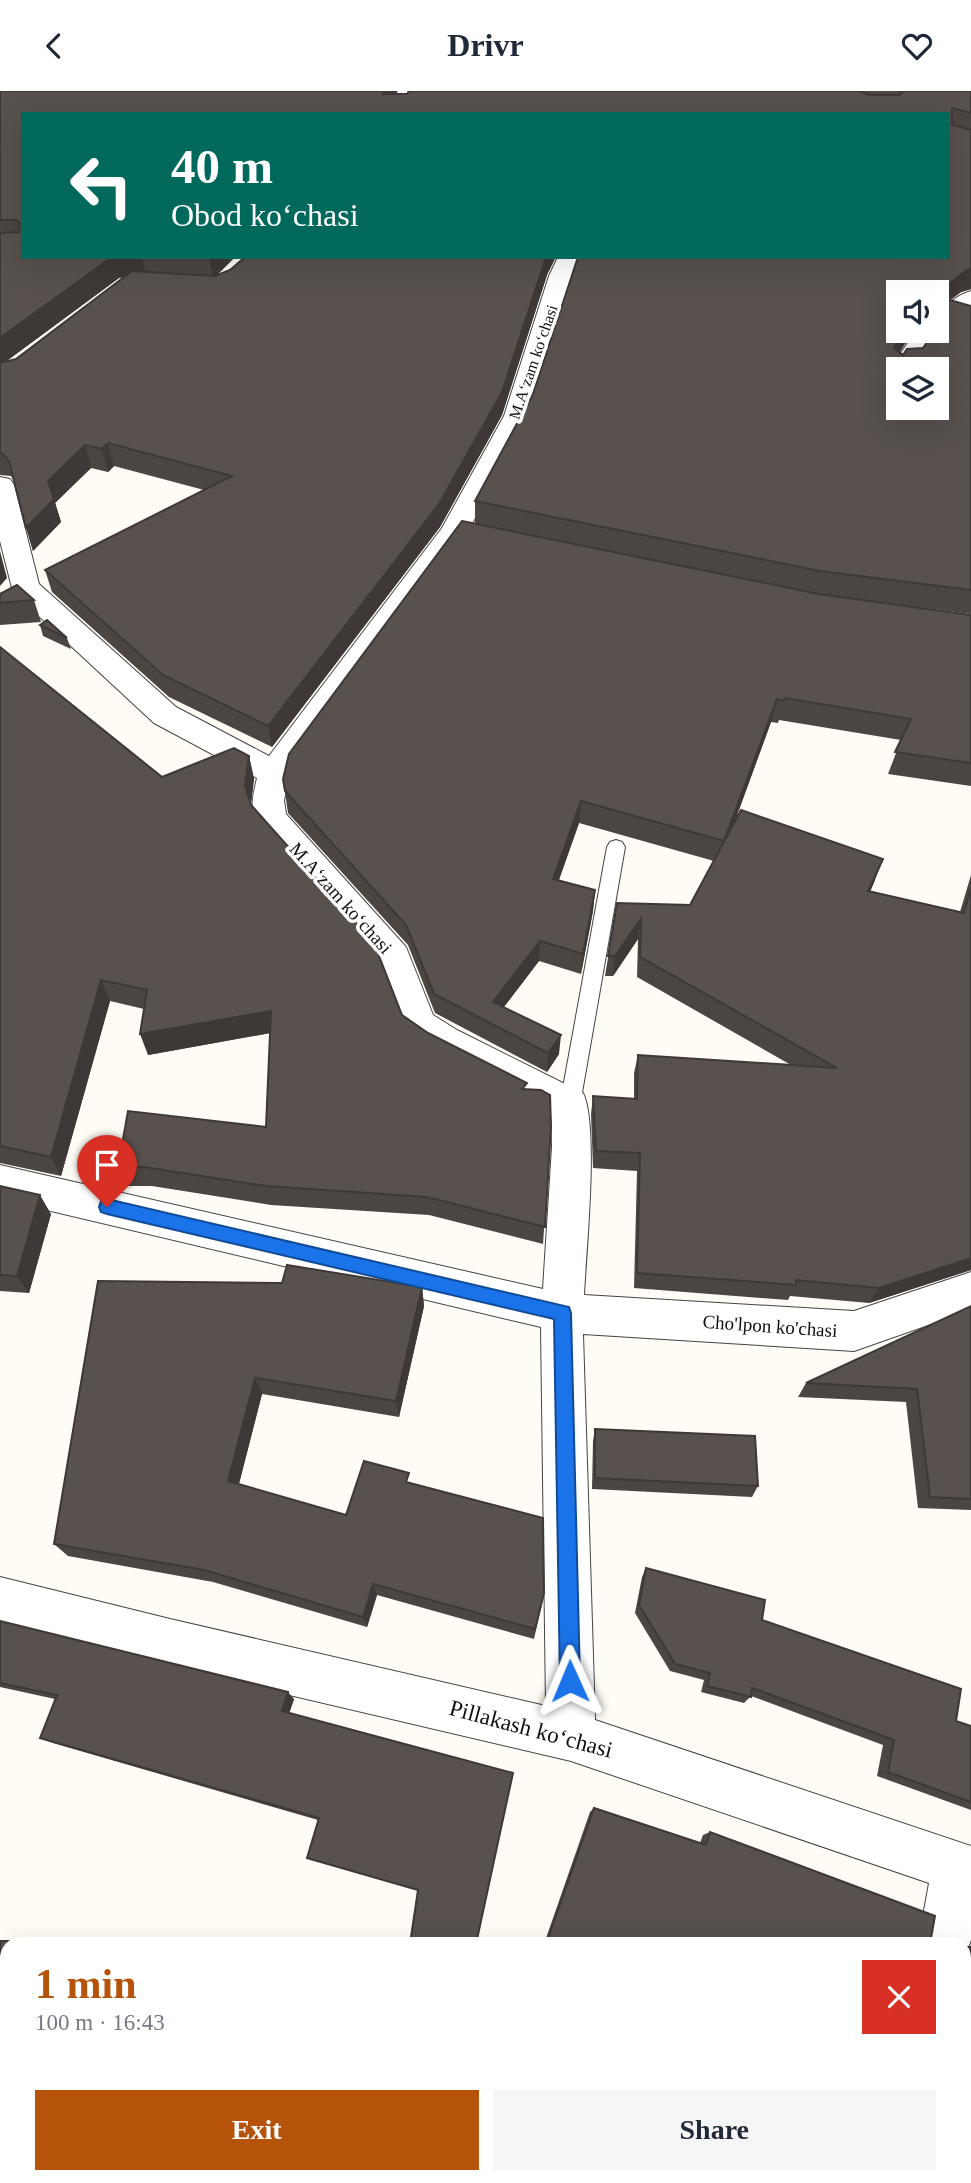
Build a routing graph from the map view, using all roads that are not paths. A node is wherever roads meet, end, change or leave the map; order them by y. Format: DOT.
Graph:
graph roads {
  1 [pos="408,91"];
  2 [pos="397,112"];
  3 [pos="569,259"];
  4 [pos="971,297"];
  5 [pos="953,320"];
  6 [pos="0,485"];
  7 [pos="274,773"];
  8 [pos="616,847"];
  9 [pos="570,1104"];
  10 [pos="0,1182"];
  11 [pos="971,1291"];
  12 [pos="562,1313"];
  13 [pos="0,1600"];
  14 [pos="571,1736"];
  15 [pos="964,1869"];
  16 [pos="946,1937"];
  1 -- 2 [label="street"];
  3 -- 7 [label="street, M.Aʻzam koʻchasi"];
  4 -- 5 [label="street"];
  6 -- 7 [label="street"];
  7 -- 9 [label="street, M.Aʻzam koʻchasi"];
  8 -- 9 [label="lane"];
  9 -- 12 [label="street"];
  10 -- 12 [label="street, Cho'lpon ko'chasi"];
  11 -- 12 [label="street, Cho'lpon ko'chasi"];
  12 -- 14 [label="street"];
  13 -- 14 [label="street, Pillakash koʻchasi"];
  14 -- 15 [label="street, Pillakash koʻchasi"];
  15 -- 16 [label="street"];
}
